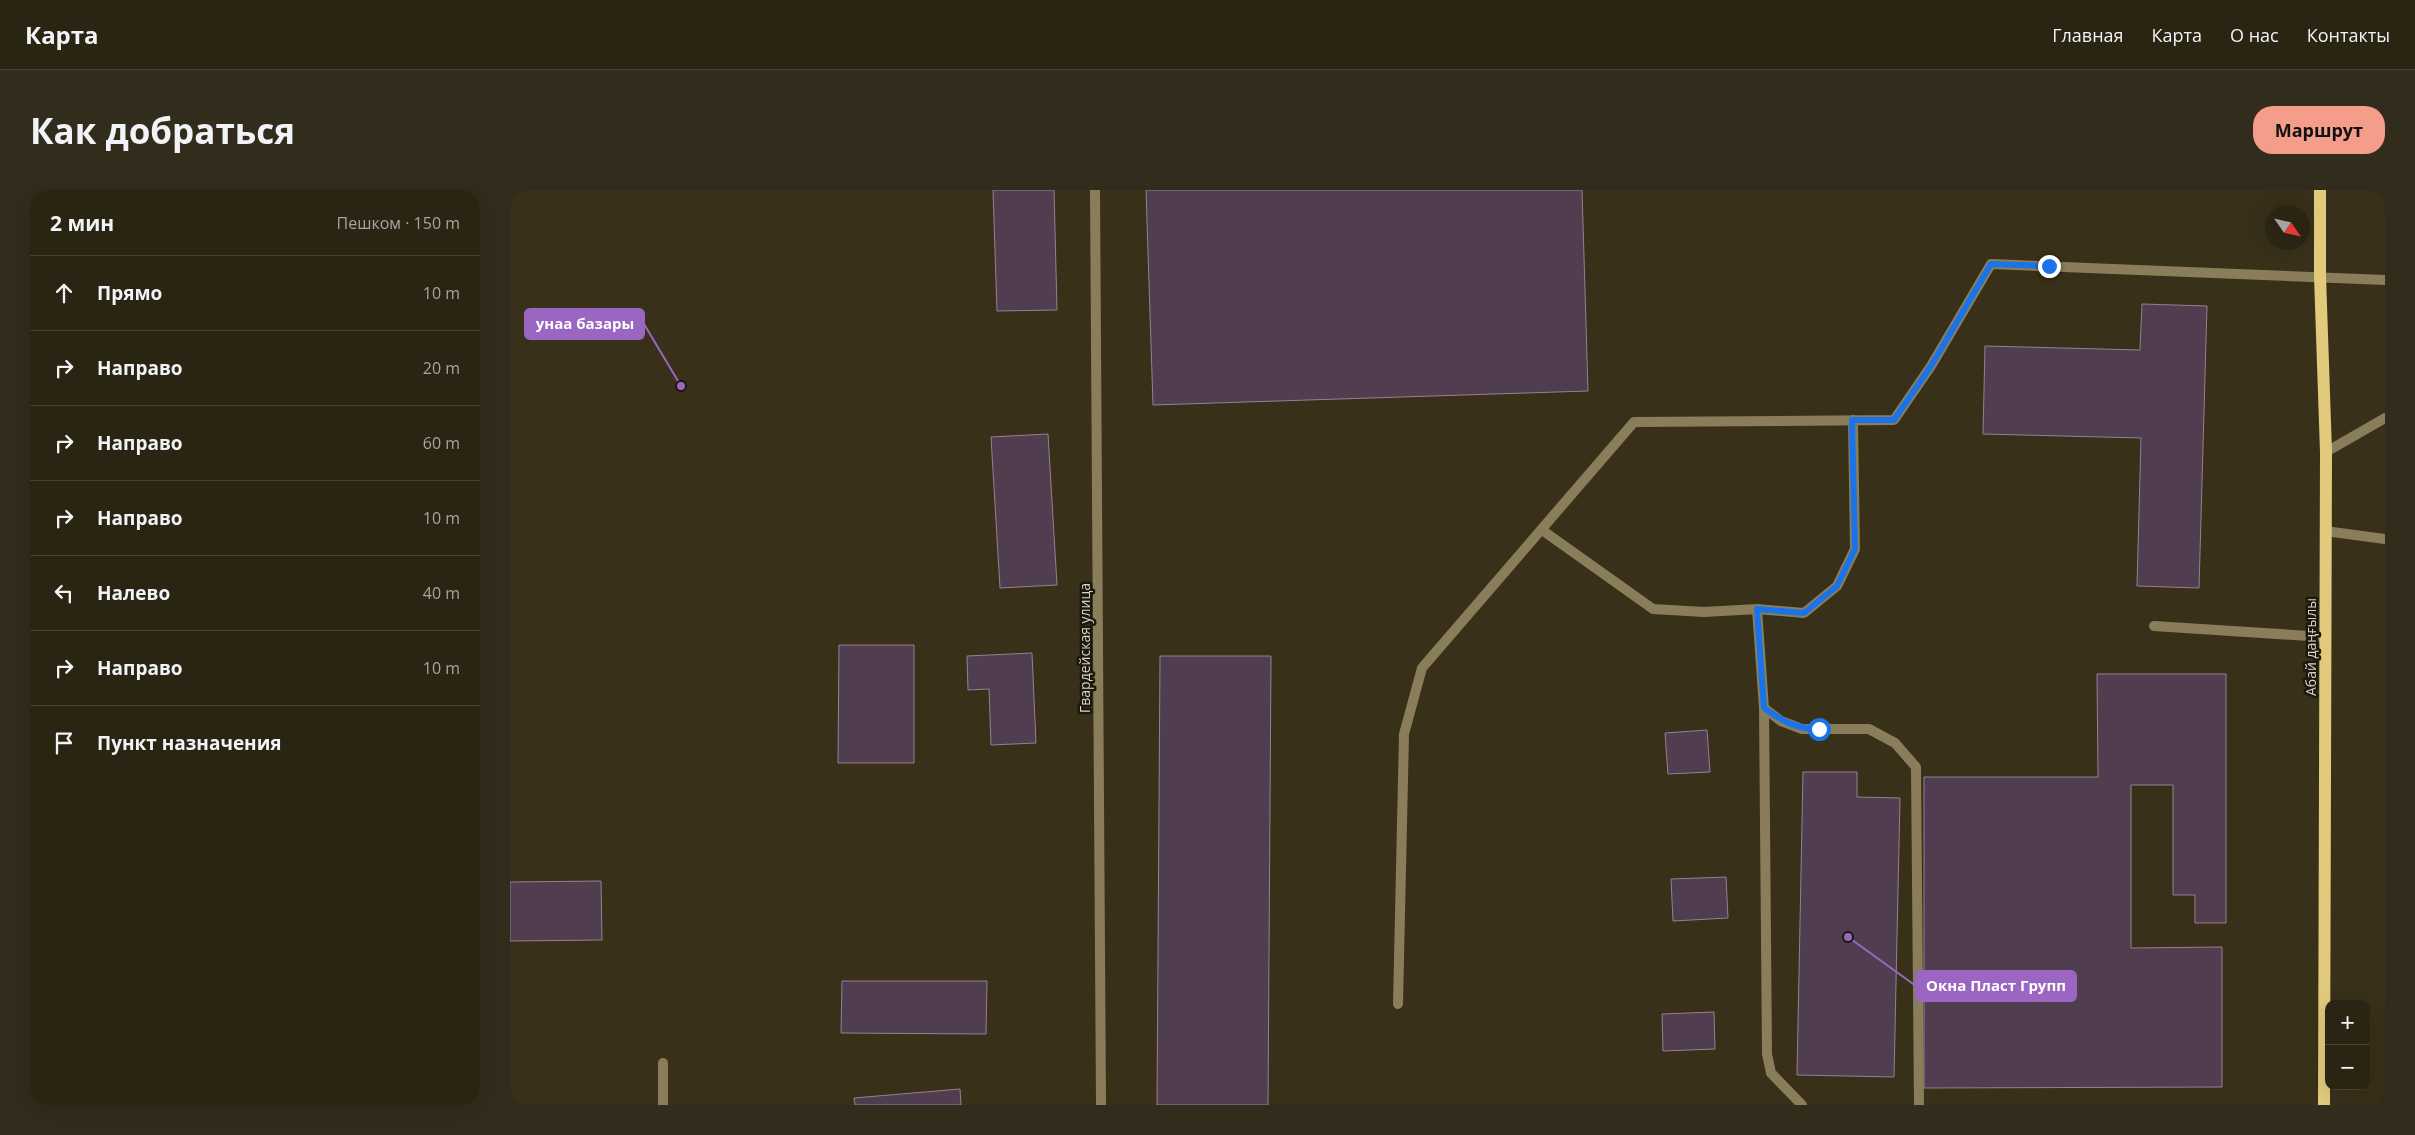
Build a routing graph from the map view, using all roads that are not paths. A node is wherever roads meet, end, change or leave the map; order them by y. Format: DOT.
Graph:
graph roads {
  1 [pos="1095,190"];
  2 [pos="2320,190"];
  3 [pos="2320,276"];
  4 [pos="2385,280"];
  5 [pos="2385,418"];
  6 [pos="1852,420"];
  7 [pos="2326,452"];
  8 [pos="1542,530"];
  9 [pos="2326,531"];
  10 [pos="2385,539"];
  11 [pos="1757,609"];
  12 [pos="2154,626"];
  13 [pos="2325,638"];
  14 [pos="1764,708"];
  15 [pos="1398,1004"];
  16 [pos="663,1063"];
  17 [pos="663,1105"];
  18 [pos="1101,1105"];
  19 [pos="1802,1105"];
  20 [pos="1919,1105"];
  21 [pos="2324,1105"];
  1 -- 18 [label="street, Гвардейская улица"];
  2 -- 3 [label="main road, Абай даңғылы"];
  3 -- 4 [label="street"];
  3 -- 6 [label="street"];
  3 -- 7 [label="main road, Абай даңғылы"];
  5 -- 7 [label="street"];
  6 -- 8 [label="street"];
  6 -- 11 [label="street"];
  7 -- 9 [label="main road, Абай даңғылы"];
  8 -- 11 [label="street"];
  8 -- 15 [label="street"];
  9 -- 10 [label="street"];
  9 -- 13 [label="main road, Абай даңғылы"];
  11 -- 14 [label="street"];
  12 -- 13 [label="street"];
  13 -- 21 [label="main road, Абай даңғылы"];
  14 -- 19 [label="street"];
  14 -- 20 [label="street"];
  16 -- 17 [label="street"];
}
